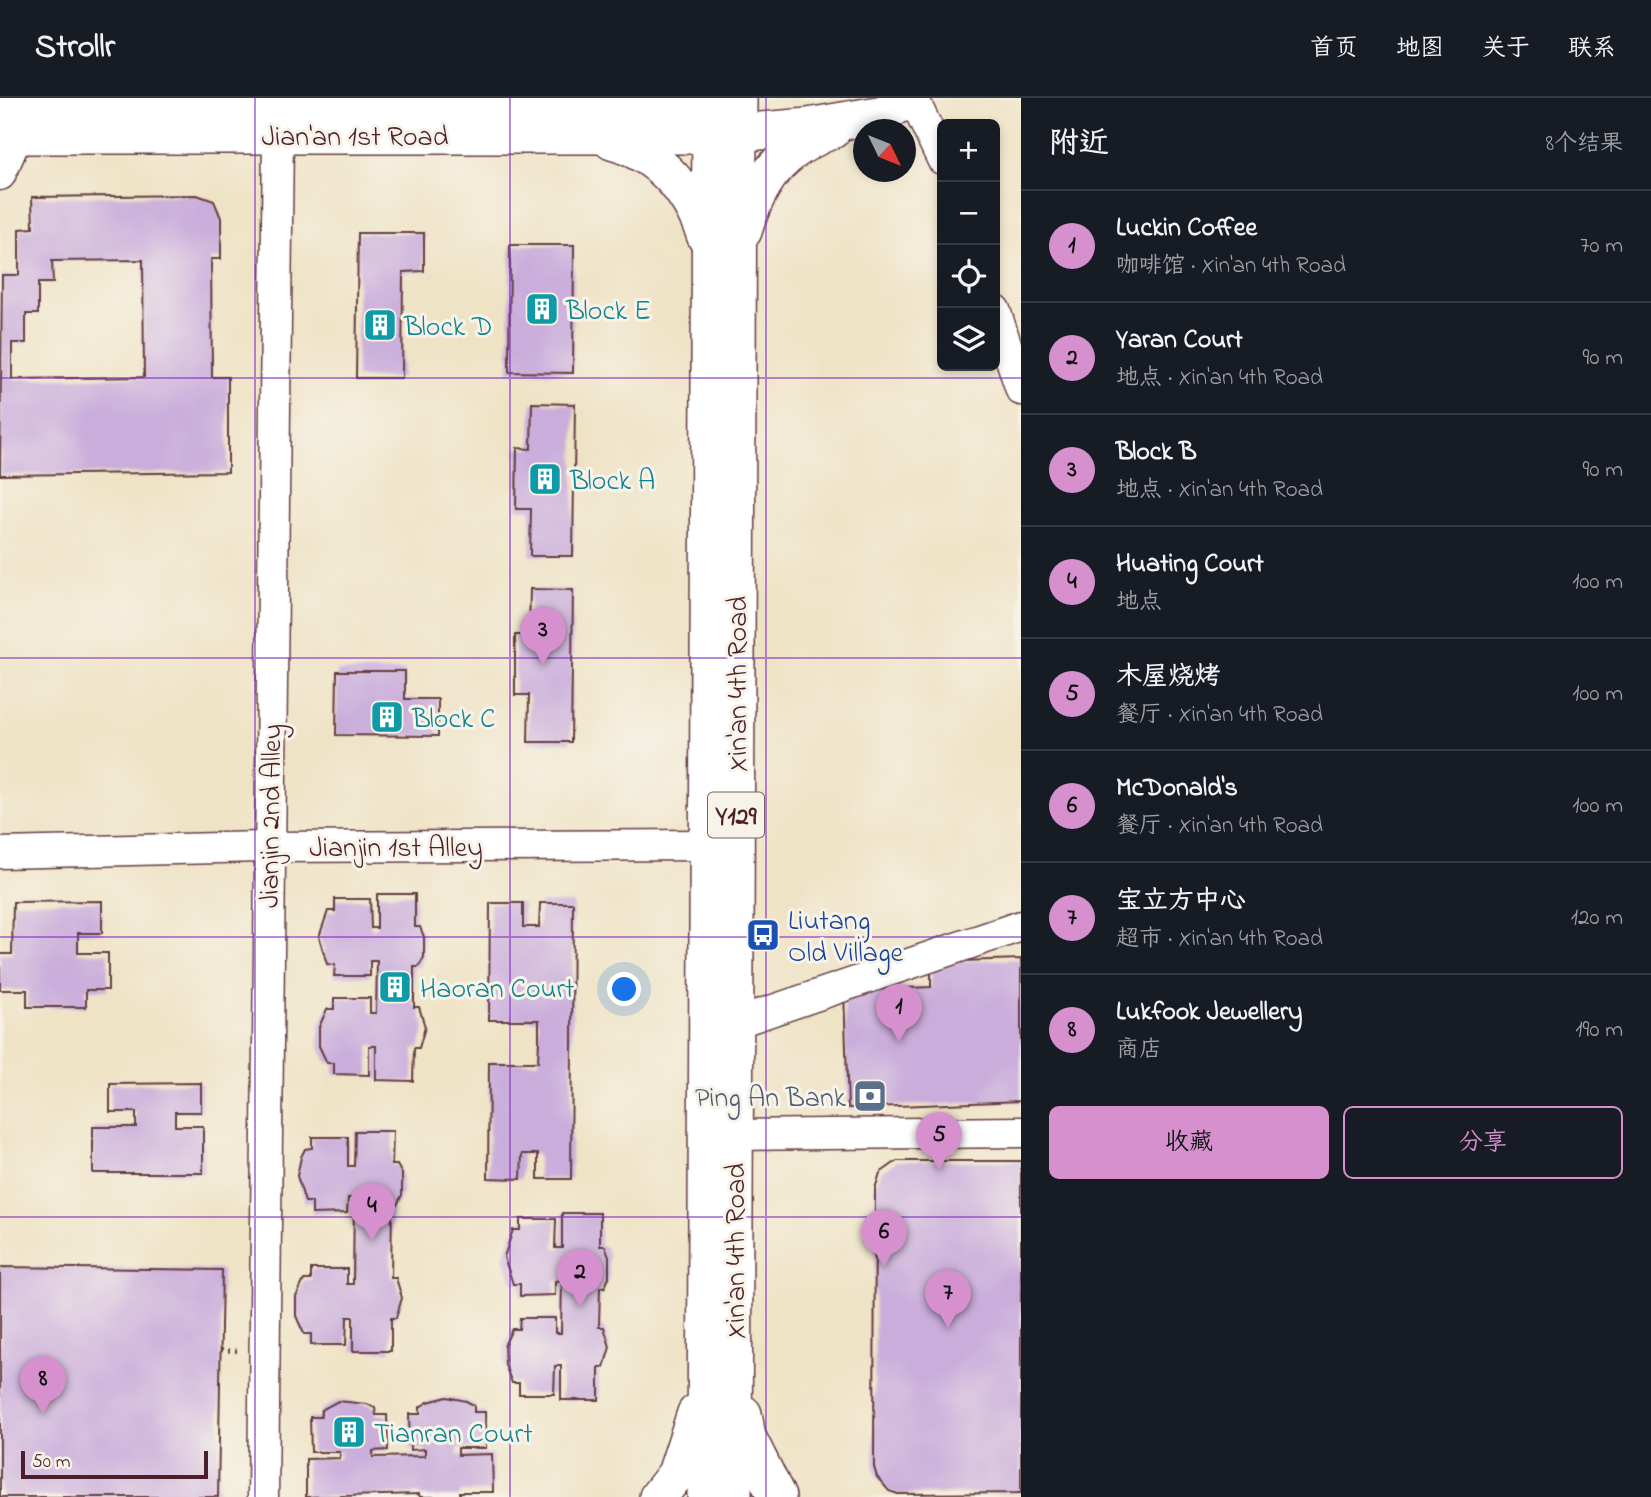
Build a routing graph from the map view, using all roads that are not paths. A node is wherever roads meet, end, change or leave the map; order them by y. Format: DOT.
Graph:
graph roads {
  1 [pos="581,100"];
  2 [pos="902,103"];
  3 [pos="730,111"];
  4 [pos="16,115"];
  5 [pos="278,135"];
  6 [pos="594,135"];
  7 [pos="937,152"];
  8 [pos="0,176"];
  9 [pos="724,249"];
  10 [pos="1000,325"];
  11 [pos="1021,390"];
  12 [pos="709,845"];
  13 [pos="269,846"];
  14 [pos="0,853"];
  15 [pos="1021,926"];
  16 [pos="735,1023"];
  17 [pos="1021,1132"];
  18 [pos="734,1135"];
  19 [pos="720,1368"];
  20 [pos="263,1497"];
  21 [pos="658,1497"];
  22 [pos="706,1497"];
  23 [pos="733,1497"];
  24 [pos="776,1497"];
  1 -- 3 [label="main road, Jian'an 1st Road"];
  1 -- 4 [label="main road, Jian'an 1st Road"];
  2 -- 3 [label="main road"];
  2 -- 7 [label="lane"];
  2 -- 9 [label="main road"];
  3 -- 6 [label="main road, Jian'an 1st Road"];
  3 -- 9 [label="main road, Xin'an 4th Road / Y129"];
  4 -- 5 [label="main road, Jian'an 1st Road"];
  4 -- 8 [label="lane"];
  5 -- 6 [label="main road, Jian'an 1st Road"];
  5 -- 13 [label="lane, Jianjin 2nd Alley"];
  6 -- 9 [label="main road"];
  9 -- 12 [label="main road, Xin'an 4th Road / Y129"];
  9 -- 16 [label="main road, Xin'an 4th Road / Y129"];
  10 -- 11 [label="lane"];
  12 -- 13 [label="lane, Jianjin 1st Alley"];
  12 -- 19 [label="main road, Xin'an 4th Road / Y129"];
  13 -- 14 [label="lane, Jianjin 1st Alley"];
  13 -- 20 [label="lane, Jianjin 2nd Alley"];
  15 -- 16 [label="lane"];
  16 -- 18 [label="main road, Xin'an 4th Road / Y129"];
  17 -- 18 [label="lane"];
  18 -- 19 [label="main road, Xin'an 4th Road / Y129"];
  19 -- 21 [label="main road"];
  19 -- 22 [label="main road, Xin'an 4th Road / Y129"];
  19 -- 23 [label="main road, Xin'an 4th Road / Y129"];
  19 -- 24 [label="main road"];
}
